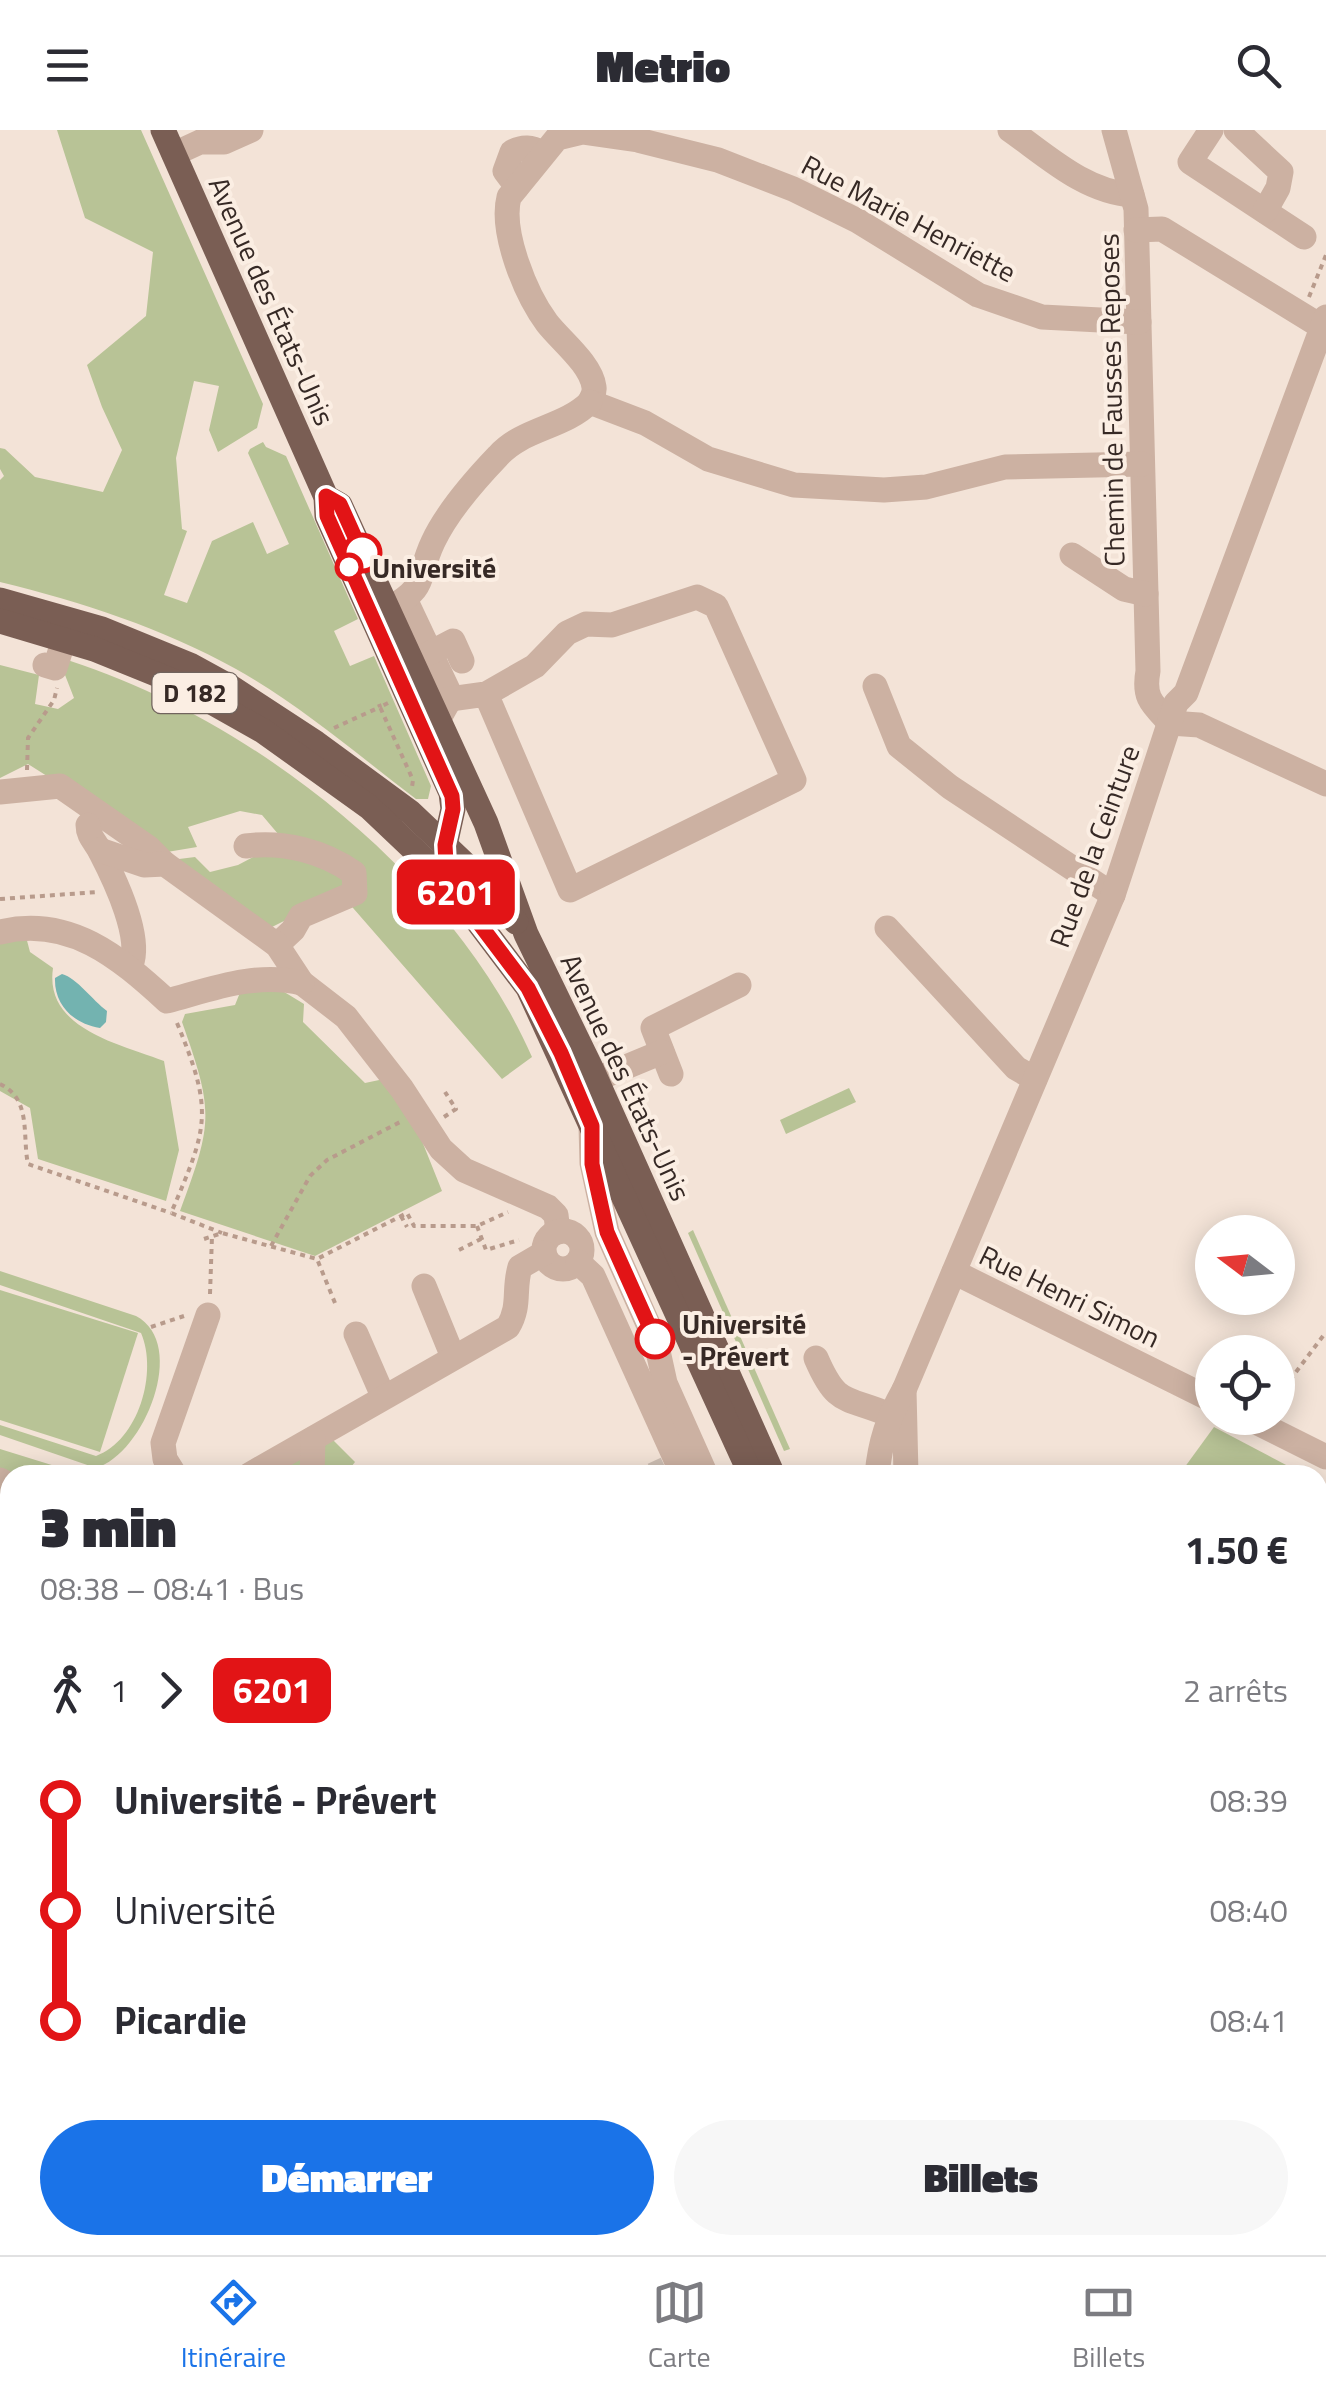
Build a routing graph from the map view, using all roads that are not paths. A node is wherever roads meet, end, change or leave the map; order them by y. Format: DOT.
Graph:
graph roads {
  1 [pos="250,130"];
  2 [pos="1010,130"];
  3 [pos="1211,130"];
  4 [pos="1236,130"];
  5 [pos="1122,134"];
  6 [pos="200,136"];
  7 [pos="169,142"];
  8 [pos="1132,194"];
  9 [pos="1265,210"];
  10 [pos="1136,230"];
  11 [pos="1304,237"];
  12 [pos="1317,320"];
  13 [pos="1139,322"];
  14 [pos="1317,367"];
  15 [pos="590,402"];
  16 [pos="1142,464"];
  17 [pos="326,496"];
  18 [pos="1072,554"];
  19 [pos="1146,594"];
  20 [pos="405,596"];
  21 [pos="0,600"];
  22 [pos="0,620"];
  23 [pos="380,634"];
  24 [pos="64,639"];
  25 [pos="418,644"];
  26 [pos="462,661"];
  27 [pos="50,667"];
  28 [pos="1148,671"];
  29 [pos="875,686"];
  30 [pos="486,694"];
  31 [pos="1180,698"];
  32 [pos="444,710"];
  33 [pos="1170,723"];
  34 [pos="1198,725"];
  35 [pos="1326,784"];
  36 [pos="0,792"];
  37 [pos="88,824"];
  38 [pos="445,845"];
  39 [pos="246,846"];
  40 [pos="100,850"];
  41 [pos="165,864"];
  42 [pos="447,881"];
  43 [pos="1113,896"];
  44 [pos="887,928"];
  45 [pos="0,932"];
  46 [pos="526,934"];
  47 [pos="276,945"];
  48 [pos="130,967"];
  49 [pos="302,982"];
  50 [pos="739,985"];
  51 [pos="1035,1079"];
  52 [pos="596,1080"];
  53 [pos="592,1126"];
  54 [pos="552,1250"];
  55 [pos="954,1272"];
  56 [pos="424,1286"];
  57 [pos="208,1314"];
  58 [pos="356,1334"];
  59 [pos="453,1358"];
  60 [pos="816,1358"];
  61 [pos="656,1387"];
  62 [pos="904,1390"];
  63 [pos="1195,1392"];
  64 [pos="383,1396"];
  65 [pos="890,1415"];
  66 [pos="1282,1435"];
  67 [pos="313,1440"];
  68 [pos="1326,1457"];
  69 [pos="170,1465"];
  70 [pos="267,1465"];
  71 [pos="312,1465"];
  72 [pos="674,1465"];
  73 [pos="700,1465"];
  74 [pos="745,1465"];
  75 [pos="769,1465"];
  76 [pos="879,1465"];
  77 [pos="906,1465"];
  1 -- 6 [label="street"];
  2 -- 8 [label="street"];
  3 -- 9 [label="street"];
  4 -- 9 [label="street"];
  5 -- 8 [label="street, Chemin de Fausses Reposes"];
  6 -- 7 [label="street"];
  7 -- 17 [label="main road, Avenue des États-Unis"];
  8 -- 10 [label="street, Chemin de Fausses Reposes"];
  9 -- 11 [label="street"];
  10 -- 12 [label="street"];
  10 -- 13 [label="street, Chemin de Fausses Reposes"];
  12 -- 14 [label="street, Rue de la Ceinture"];
  13 -- 15 [label="street, Rue Marie Henriette"];
  13 -- 16 [label="street, Chemin de Fausses Reposes"];
  14 -- 31 [label="street, Rue de la Ceinture"];
  15 -- 16 [label="street"];
  15 -- 20 [label="street"];
  16 -- 19 [label="street, Chemin de Fausses Reposes"];
  17 -- 20 [label="main road, Avenue des États-Unis"];
  17 -- 23 [label="main road, Avenue des États-Unis"];
  18 -- 19 [label="street"];
  19 -- 28 [label="street, Chemin de Fausses Reposes"];
  20 -- 23 [label="main road"];
  20 -- 25 [label="main road, Avenue des États-Unis"];
  20 -- 25 [label="street"];
  21 -- 38 [label="main road, D 182"];
  22 -- 24 [label="main road, D 182"];
  23 -- 25 [label="main road"];
  23 -- 38 [label="main road, Avenue des États-Unis"];
  24 -- 27 [label="street"];
  24 -- 42 [label="main road, D 182"];
  25 -- 26 [label="street"];
  25 -- 32 [label="main road, Avenue des États-Unis"];
  28 -- 31 [label="street"];
  28 -- 33 [label="street, Chemin de Fausses Reposes"];
  29 -- 43 [label="street"];
  30 -- 30 [label="street"];
  30 -- 32 [label="street"];
  31 -- 33 [label="street, Rue de la Ceinture"];
  31 -- 34 [label="street"];
  32 -- 46 [label="main road, Avenue des États-Unis"];
  33 -- 34 [label="street"];
  33 -- 43 [label="street, Rue de la Ceinture"];
  34 -- 35 [label="street"];
  36 -- 41 [label="street"];
  37 -- 40 [label="street"];
  38 -- 42 [label="main road, Avenue des États-Unis"];
  38 -- 46 [label="main road, D 182"];
  39 -- 47 [label="street"];
  40 -- 41 [label="street"];
  40 -- 48 [label="street"];
  41 -- 47 [label="street"];
  42 -- 53 [label="main road, Avenue des États-Unis"];
  43 -- 51 [label="street, Rue de la Ceinture"];
  44 -- 51 [label="street"];
  45 -- 48 [label="street"];
  46 -- 52 [label="main road, Avenue des États-Unis"];
  47 -- 49 [label="street"];
  48 -- 49 [label="street"];
  49 -- 54 [label="street, Avenue des États-Unis"];
  50 -- 52 [label="street"];
  51 -- 55 [label="street, Rue de la Ceinture"];
  52 -- 75 [label="main road, Avenue des États-Unis"];
  53 -- 61 [label="street, Avenue des États-Unis"];
  53 -- 74 [label="main road, Avenue des États-Unis"];
  54 -- 59 [label="street"];
  54 -- 61 [label="street, Avenue des États-Unis"];
  55 -- 62 [label="street, Rue de la Ceinture"];
  55 -- 63 [label="street, Rue Henri Simon"];
  56 -- 59 [label="street"];
  57 -- 69 [label="street"];
  58 -- 64 [label="street"];
  59 -- 64 [label="street"];
  60 -- 65 [label="street"];
  61 -- 72 [label="street, Avenue des États-Unis"];
  61 -- 73 [label="street, Avenue des États-Unis"];
  62 -- 65 [label="street, Rue de la Ceinture"];
  62 -- 77 [label="street, Rue de la Ceinture"];
  64 -- 67 [label="street"];
  65 -- 76 [label="street, Rue de la Ceinture"];
  66 -- 68 [label="street"];
  67 -- 70 [label="street"];
  67 -- 71 [label="street"];
}
